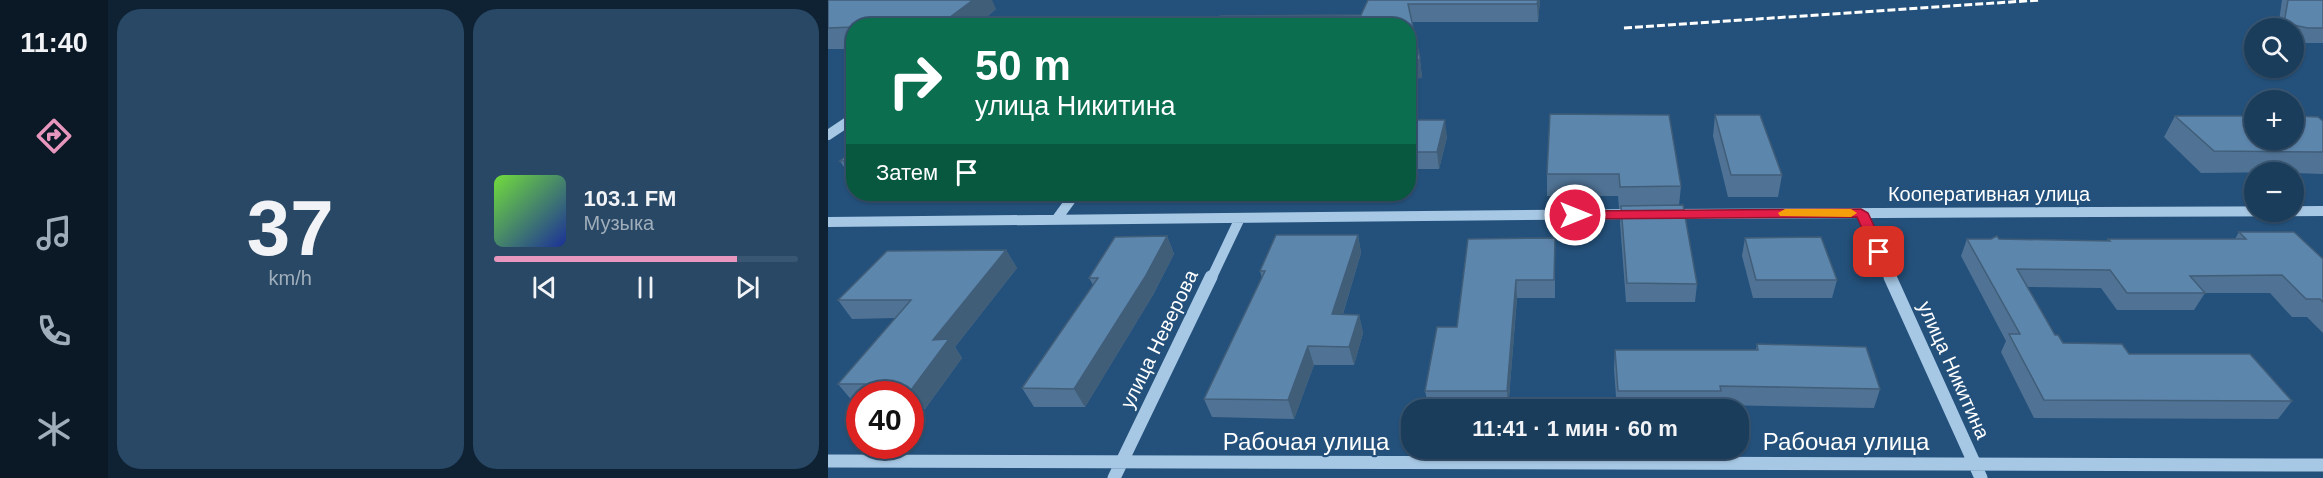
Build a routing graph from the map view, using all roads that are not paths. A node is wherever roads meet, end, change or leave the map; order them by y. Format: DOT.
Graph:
graph roads {
  1 [pos="846,123"];
  2 [pos="828,135"];
  3 [pos="1070,201"];
  4 [pos="2323,212"];
  5 [pos="1861,213"];
  6 [pos="1646,214"];
  7 [pos="1658,214"];
  8 [pos="1240,218"];
  9 [pos="1056,220"];
  10 [pos="828,222"];
  11 [pos="828,460"];
  12 [pos="1121,463"];
  13 [pos="1975,463"];
  14 [pos="2323,465"];
  15 [pos="1114,478"];
  16 [pos="1981,478"];
  1 -- 2 [label="street"];
  3 -- 9 [label="street"];
  4 -- 5 [label="street, Кооперативная улица"];
  5 -- 7 [label="street, Кооперативная улица"];
  5 -- 13 [label="street, улица Никитина"];
  6 -- 8 [label="street"];
  8 -- 9 [label="street"];
  8 -- 12 [label="street, улица Неверова"];
  9 -- 10 [label="street"];
  11 -- 12 [label="street, Рабочая улица"];
  12 -- 13 [label="street, Рабочая улица"];
  12 -- 15 [label="street, улица Неверова"];
  13 -- 14 [label="street, Рабочая улица"];
  13 -- 16 [label="street, улица Никитина"];
}
